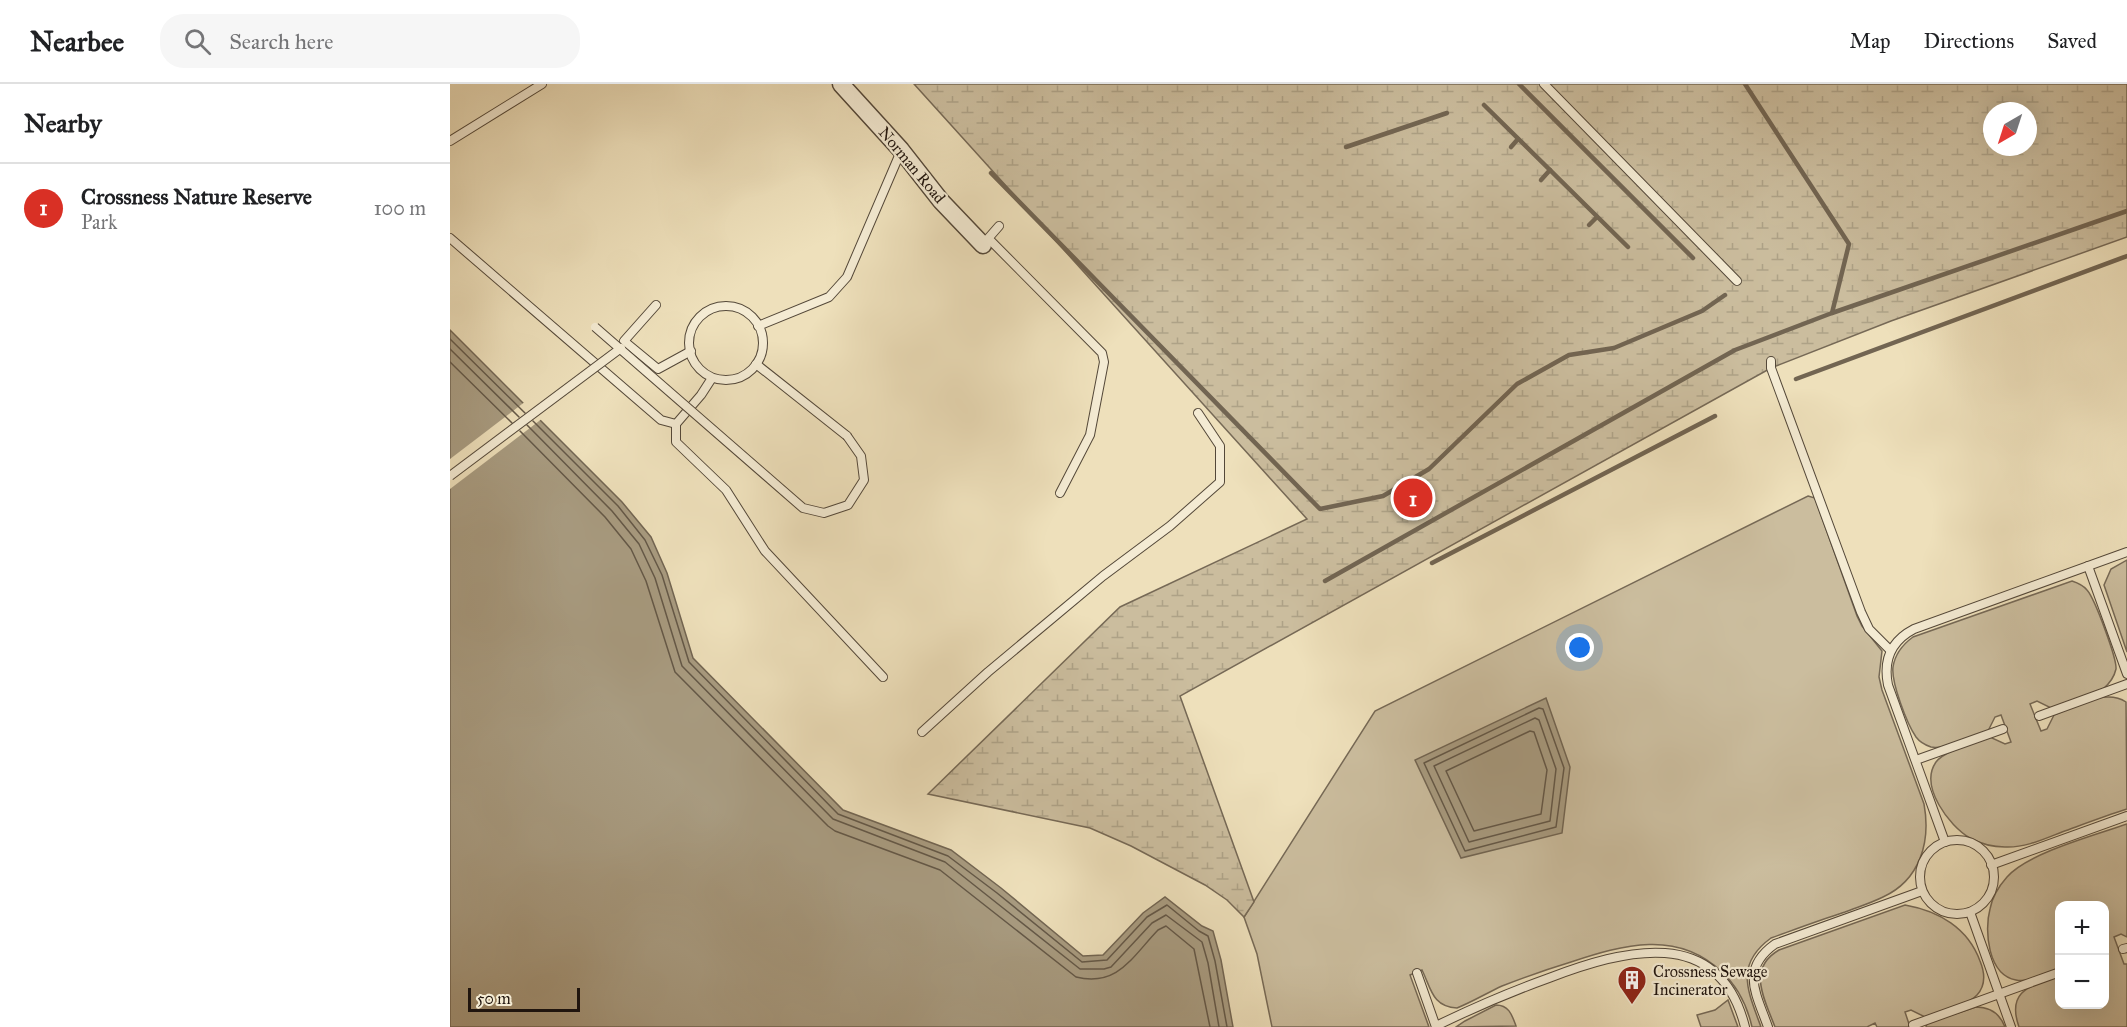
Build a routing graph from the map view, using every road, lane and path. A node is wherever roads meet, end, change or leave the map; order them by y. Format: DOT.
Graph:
graph roads {
  1 [pos="542,84"];
  2 [pos="841,84"];
  3 [pos="1544,84"];
  4 [pos="450,141"];
  5 [pos="901,150"];
  6 [pos="999,226"];
  7 [pos="450,238"];
  8 [pos="986,242"];
  9 [pos="1737,281"];
  10 [pos="656,304"];
  11 [pos="758,326"];
  12 [pos="595,327"];
  13 [pos="621,348"];
  14 [pos="691,351"];
  15 [pos="1771,361"];
  16 [pos="756,364"];
  17 [pos="712,378"];
  18 [pos="1198,413"];
  19 [pos="675,424"];
  20 [pos="450,476"];
  21 [pos="1060,493"];
  22 [pos="2127,552"];
  23 [pos="2088,566"];
  24 [pos="1890,650"];
  25 [pos="2127,674"];
  26 [pos="883,677"];
  27 [pos="2127,684"];
  28 [pos="2039,716"];
  29 [pos="2003,729"];
  30 [pos="922,732"];
  31 [pos="1916,760"];
  32 [pos="2127,816"];
  33 [pos="1945,842"];
  34 [pos="1991,865"];
  35 [pos="1922,891"];
  36 [pos="1970,912"];
  37 [pos="1417,973"];
  38 [pos="2055,974"];
  39 [pos="1999,994"];
  40 [pos="1913,1025"];
  41 [pos="1436,1027"];
  42 [pos="1745,1027"];
  43 [pos="1768,1027"];
  44 [pos="2011,1027"];
  1 -- 4 [label="lane"];
  2 -- 5 [label="street, Norman Road"];
  3 -- 9 [label="lane"];
  5 -- 8 [label="street, Norman Road"];
  5 -- 11 [label="lane"];
  6 -- 8 [label="lane"];
  7 -- 19 [label="lane"];
  8 -- 21 [label="lane"];
  10 -- 14 [label="lane"];
  11 -- 14 [label="lane"];
  11 -- 16 [label="lane"];
  12 -- 13 [label="lane, bridge"];
  13 -- 16 [label="lane, bridge"];
  13 -- 20 [label="lane, bridge"];
  14 -- 17 [label="lane"];
  15 -- 24 [label="lane"];
  16 -- 17 [label="lane"];
  17 -- 19 [label="lane"];
  18 -- 30 [label="lane"];
  19 -- 26 [label="lane"];
  22 -- 23 [label="lane"];
  23 -- 24 [label="lane"];
  23 -- 25 [label="lane"];
  24 -- 31 [label="lane"];
  27 -- 28 [label="lane"];
  29 -- 31 [label="lane"];
  31 -- 33 [label="lane"];
  32 -- 34 [label="lane"];
  33 -- 34 [label="lane"];
  33 -- 35 [label="lane"];
  34 -- 36 [label="lane"];
  35 -- 36 [label="lane"];
  35 -- 43 [label="lane"];
  36 -- 39 [label="lane"];
  37 -- 41 [label="lane"];
  38 -- 39 [label="lane"];
  39 -- 40 [label="lane"];
  39 -- 44 [label="lane"];
  41 -- 42 [label="lane"];
}
